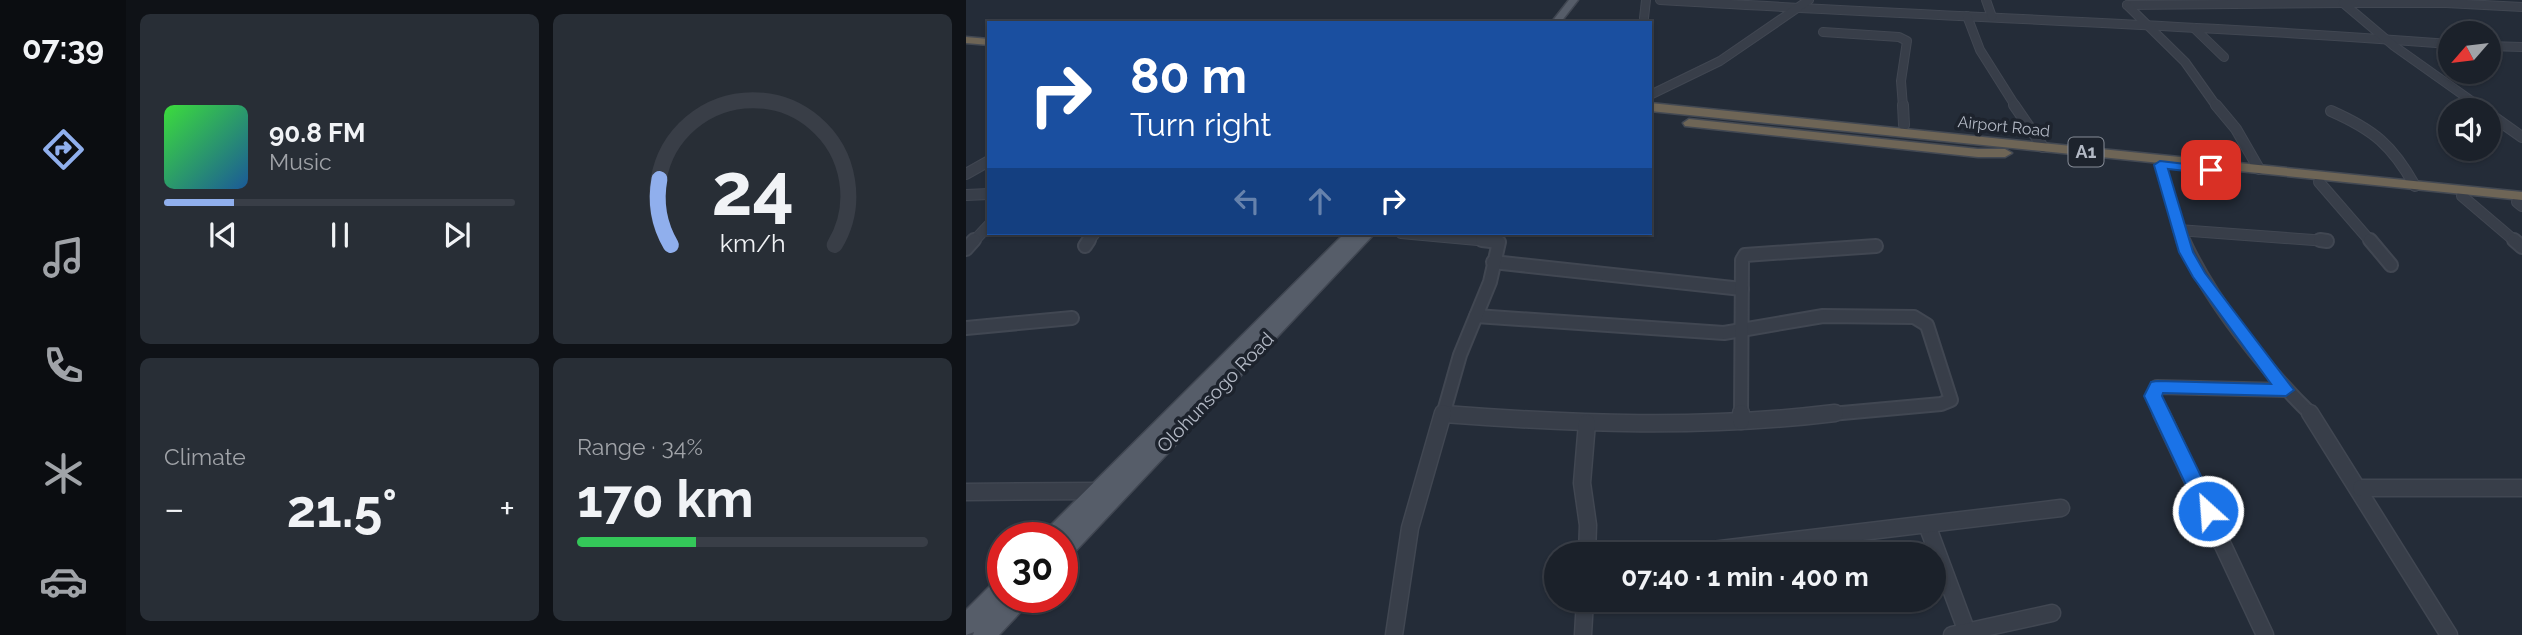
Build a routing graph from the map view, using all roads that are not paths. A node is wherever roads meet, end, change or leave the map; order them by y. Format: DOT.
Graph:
graph roads {
  1 [pos="1574,0"];
  2 [pos="1584,0"];
  3 [pos="1647,0"];
  4 [pos="1660,0"];
  5 [pos="1809,0"];
  6 [pos="1986,0"];
  7 [pos="2269,1"];
  8 [pos="2396,2"];
  9 [pos="2343,3"];
  10 [pos="2522,7"];
  11 [pos="1794,8"];
  12 [pos="1966,16"];
  13 [pos="1992,17"];
  14 [pos="1644,18"];
  15 [pos="1557,21"];
  16 [pos="1567,21"];
  17 [pos="2148,26"];
  18 [pos="2194,28"];
  19 [pos="1823,32"];
  20 [pos="966,39"];
  21 [pos="2385,39"];
  22 [pos="987,41"];
  23 [pos="2438,43"];
  24 [pos="2501,46"];
  25 [pos="2522,47"];
  26 [pos="2224,57"];
  27 [pos="1652,96"];
  28 [pos="1652,97"];
  29 [pos="2467,98"];
  30 [pos="1652,107"];
  31 [pos="2331,111"];
  32 [pos="1652,116"];
  33 [pos="2501,122"];
  34 [pos="1904,125"];
  35 [pos="2522,137"];
  36 [pos="2043,147"];
  37 [pos="2025,148"];
  38 [pos="987,162"];
  39 [pos="2160,165"];
  40 [pos="2259,169"];
  41 [pos="966,174"];
  42 [pos="2319,182"];
  43 [pos="2415,186"];
  44 [pos="987,194"];
  45 [pos="966,195"];
  46 [pos="2462,196"];
  47 [pos="2521,202"];
  48 [pos="987,227"];
  49 [pos="2178,230"];
  50 [pos="1093,235"];
  51 [pos="1351,235"];
  52 [pos="1366,235"];
  53 [pos="1423,235"];
  54 [pos="2327,241"];
  55 [pos="1085,246"];
  56 [pos="1876,246"];
  57 [pos="2522,247"];
  58 [pos="966,249"];
  59 [pos="1493,262"];
  60 [pos="2391,265"];
  61 [pos="1742,289"];
  62 [pos="1476,316"];
  63 [pos="1072,318"];
  64 [pos="966,328"];
  65 [pos="1265,330"];
  66 [pos="1741,332"];
  67 [pos="2286,390"];
  68 [pos="1444,414"];
  69 [pos="1741,421"];
  70 [pos="1587,423"];
  71 [pos="2361,488"];
  72 [pos="2522,488"];
  73 [pos="1098,491"];
  74 [pos="966,492"];
  75 [pos="2062,508"];
  76 [pos="1067,522"];
  77 [pos="1927,524"];
  78 [pos="1078,535"];
  79 [pos="1587,542"];
  80 [pos="1778,542"];
  81 [pos="987,604"];
  82 [pos="1584,612"];
  83 [pos="2052,612"];
  84 [pos="1005,613"];
  85 [pos="966,625"];
  86 [pos="1959,634"];
  87 [pos="984,635"];
  88 [pos="1394,635"];
  89 [pos="1583,635"];
  90 [pos="2265,635"];
  91 [pos="2449,635"];
  1 -- 15 [label="main road"];
  2 -- 16 [label="main road"];
  3 -- 14 [label="street"];
  4 -- 11 [label="street"];
  5 -- 11 [label="street"];
  6 -- 13 [label="street"];
  7 -- 9 [label="street"];
  7 -- 17 [label="street"];
  8 -- 9 [label="street"];
  8 -- 10 [label="street"];
  9 -- 21 [label="street"];
  11 -- 12 [label="street"];
  11 -- 27 [label="street"];
  12 -- 13 [label="street"];
  12 -- 36 [label="street"];
  13 -- 17 [label="street"];
  17 -- 18 [label="street"];
  17 -- 40 [label="street"];
  18 -- 21 [label="street"];
  18 -- 26 [label="street"];
  19 -- 34 [label="street"];
  20 -- 22 [label="highway"];
  21 -- 23 [label="street"];
  21 -- 29 [label="street"];
  24 -- 25 [label="street"];
  28 -- 34 [label="highway"];
  30 -- 37 [label="highway, Airport Road / A1"];
  31 -- 43 [label="street"];
  32 -- 37 [label="highway, Airport Road / A1"];
  33 -- 35 [label="street"];
  34 -- 37 [label="highway"];
  36 -- 37 [label="highway, Airport Road / A1"];
  36 -- 40 [label="highway, Airport Road / A1"];
  37 -- 39 [label="highway, Airport Road / A1"];
  38 -- 41 [label="street"];
  39 -- 42 [label="highway, Airport Road / A1"];
  39 -- 49 [label="street"];
  40 -- 43 [label="highway, Airport Road / A1"];
  42 -- 46 [label="highway, Airport Road / A1"];
  42 -- 60 [label="street"];
  43 -- 47 [label="highway, Airport Road / A1"];
  44 -- 45 [label="street"];
  46 -- 47 [label="highway, Airport Road / A1"];
  46 -- 57 [label="street"];
  48 -- 58 [label="street"];
  49 -- 54 [label="street"];
  49 -- 67 [label="street"];
  50 -- 55 [label="street"];
  51 -- 65 [label="main road, Olohunsogo Road"];
  52 -- 65 [label="main road, Olohunsogo Road"];
  53 -- 59 [label="street"];
  56 -- 61 [label="street"];
  59 -- 61 [label="street"];
  59 -- 62 [label="street"];
  61 -- 66 [label="street"];
  62 -- 66 [label="street"];
  62 -- 68 [label="street"];
  63 -- 64 [label="street"];
  65 -- 73 [label="main road, Olohunsogo Road"];
  65 -- 78 [label="main road, Olohunsogo Road"];
  66 -- 69 [label="street"];
  66 -- 69 [label="street"];
  67 -- 71 [label="street"];
  67 -- 90 [label="street"];
  68 -- 70 [label="street"];
  68 -- 88 [label="street"];
  69 -- 70 [label="street"];
  70 -- 79 [label="street"];
  71 -- 72 [label="street"];
  71 -- 91 [label="street"];
  73 -- 74 [label="street"];
  73 -- 76 [label="main road, Olohunsogo Road"];
  75 -- 77 [label="street"];
  77 -- 80 [label="street"];
  77 -- 86 [label="street"];
  81 -- 85 [label="main road"];
  82 -- 89 [label="street"];
  83 -- 86 [label="street"];
  84 -- 87 [label="main road"];
}
